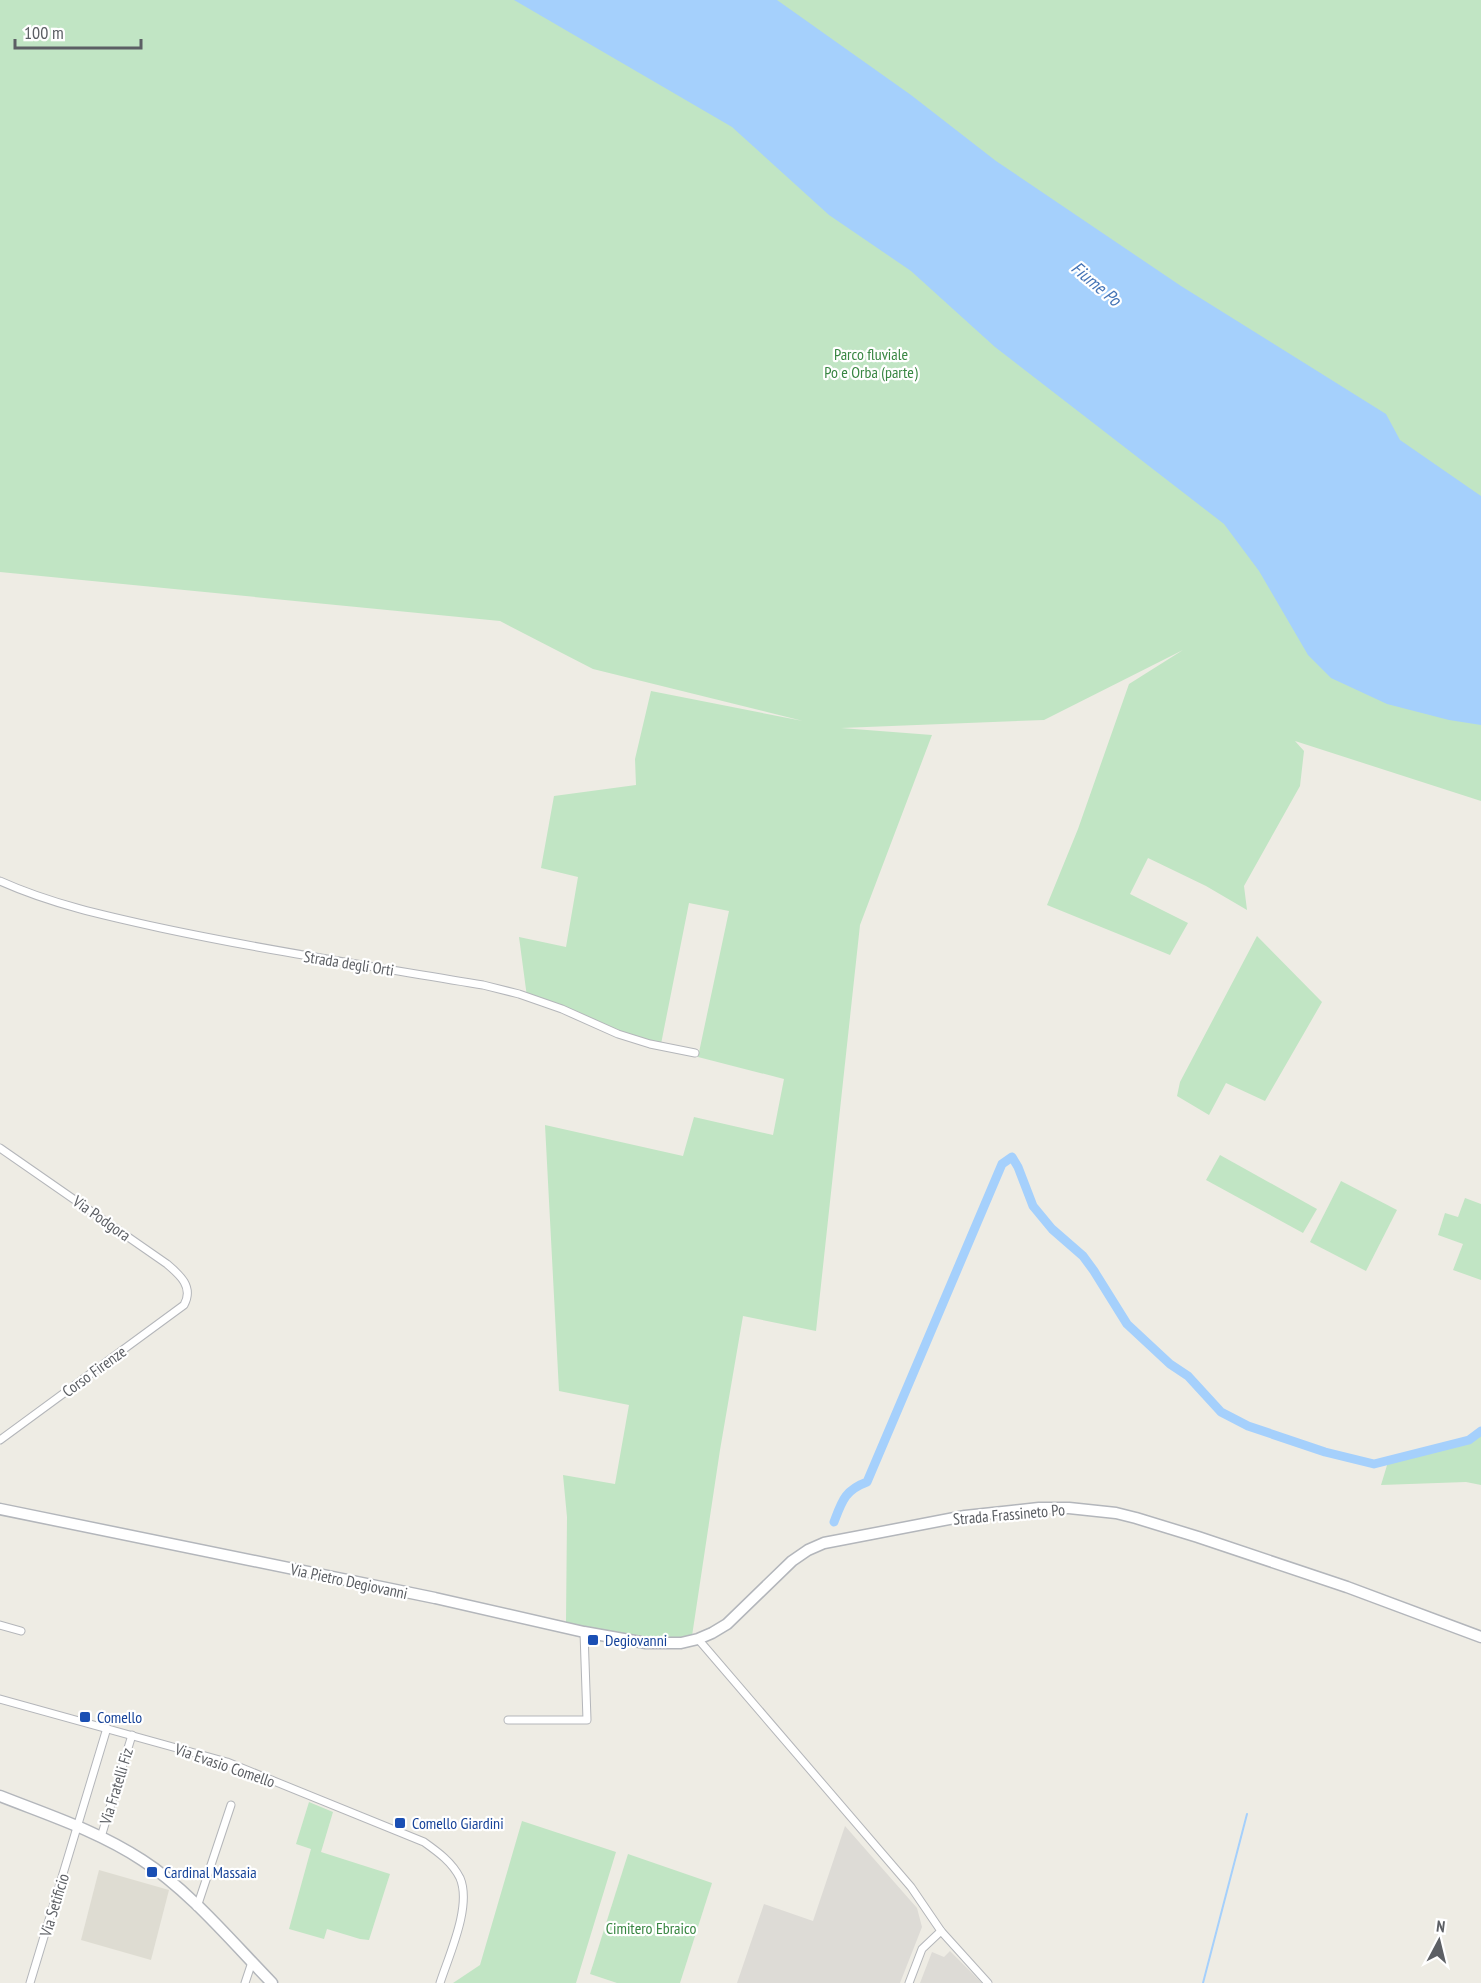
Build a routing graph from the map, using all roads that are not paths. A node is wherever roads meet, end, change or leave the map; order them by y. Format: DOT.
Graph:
graph roads {
  1 [pos="0,881"];
  2 [pos="695,1053"];
  3 [pos="0,1148"];
  4 [pos="187,1300"];
  5 [pos="0,1440"];
  6 [pos="0,1509"];
  7 [pos="0,1625"];
  8 [pos="21,1631"];
  9 [pos="584,1632"];
  10 [pos="1481,1637"];
  11 [pos="698,1639"];
  12 [pos="0,1699"];
  13 [pos="508,1720"];
  14 [pos="107,1728"];
  15 [pos="132,1735"];
  16 [pos="0,1796"];
  17 [pos="231,1805"];
  18 [pos="79,1827"];
  19 [pos="101,1837"];
  20 [pos="197,1907"];
  21 [pos="941,1931"];
  22 [pos="252,1962"];
  23 [pos="30,1983"];
  24 [pos="245,1983"];
  25 [pos="272,1983"];
  26 [pos="440,1983"];
  27 [pos="909,1983"];
  28 [pos="988,1983"];
  1 -- 2 [label="street, Strada degli Orti"];
  3 -- 4 [label="street, Via Podgora"];
  4 -- 5 [label="street, Corso Firenze"];
  6 -- 9 [label="street, Via Pietro Degiovanni"];
  7 -- 8 [label="street"];
  9 -- 11 [label="street, Via Pietro Degiovanni"];
  9 -- 13 [label="street"];
  10 -- 11 [label="street, Strada Frassineto Po"];
  11 -- 21 [label="street"];
  12 -- 14 [label="street, Via Evasio Comello"];
  14 -- 15 [label="street, Via Evasio Comello"];
  14 -- 18 [label="street, Via Setificio"];
  15 -- 19 [label="street, Via Fratelli Fiz"];
  15 -- 26 [label="street, Via Evasio Comello"];
  16 -- 18 [label="street"];
  17 -- 20 [label="street"];
  18 -- 19 [label="street"];
  18 -- 23 [label="street, Via Setificio"];
  19 -- 20 [label="street"];
  20 -- 22 [label="street"];
  21 -- 27 [label="street"];
  21 -- 28 [label="street"];
  22 -- 24 [label="street"];
  22 -- 25 [label="street"];
}
